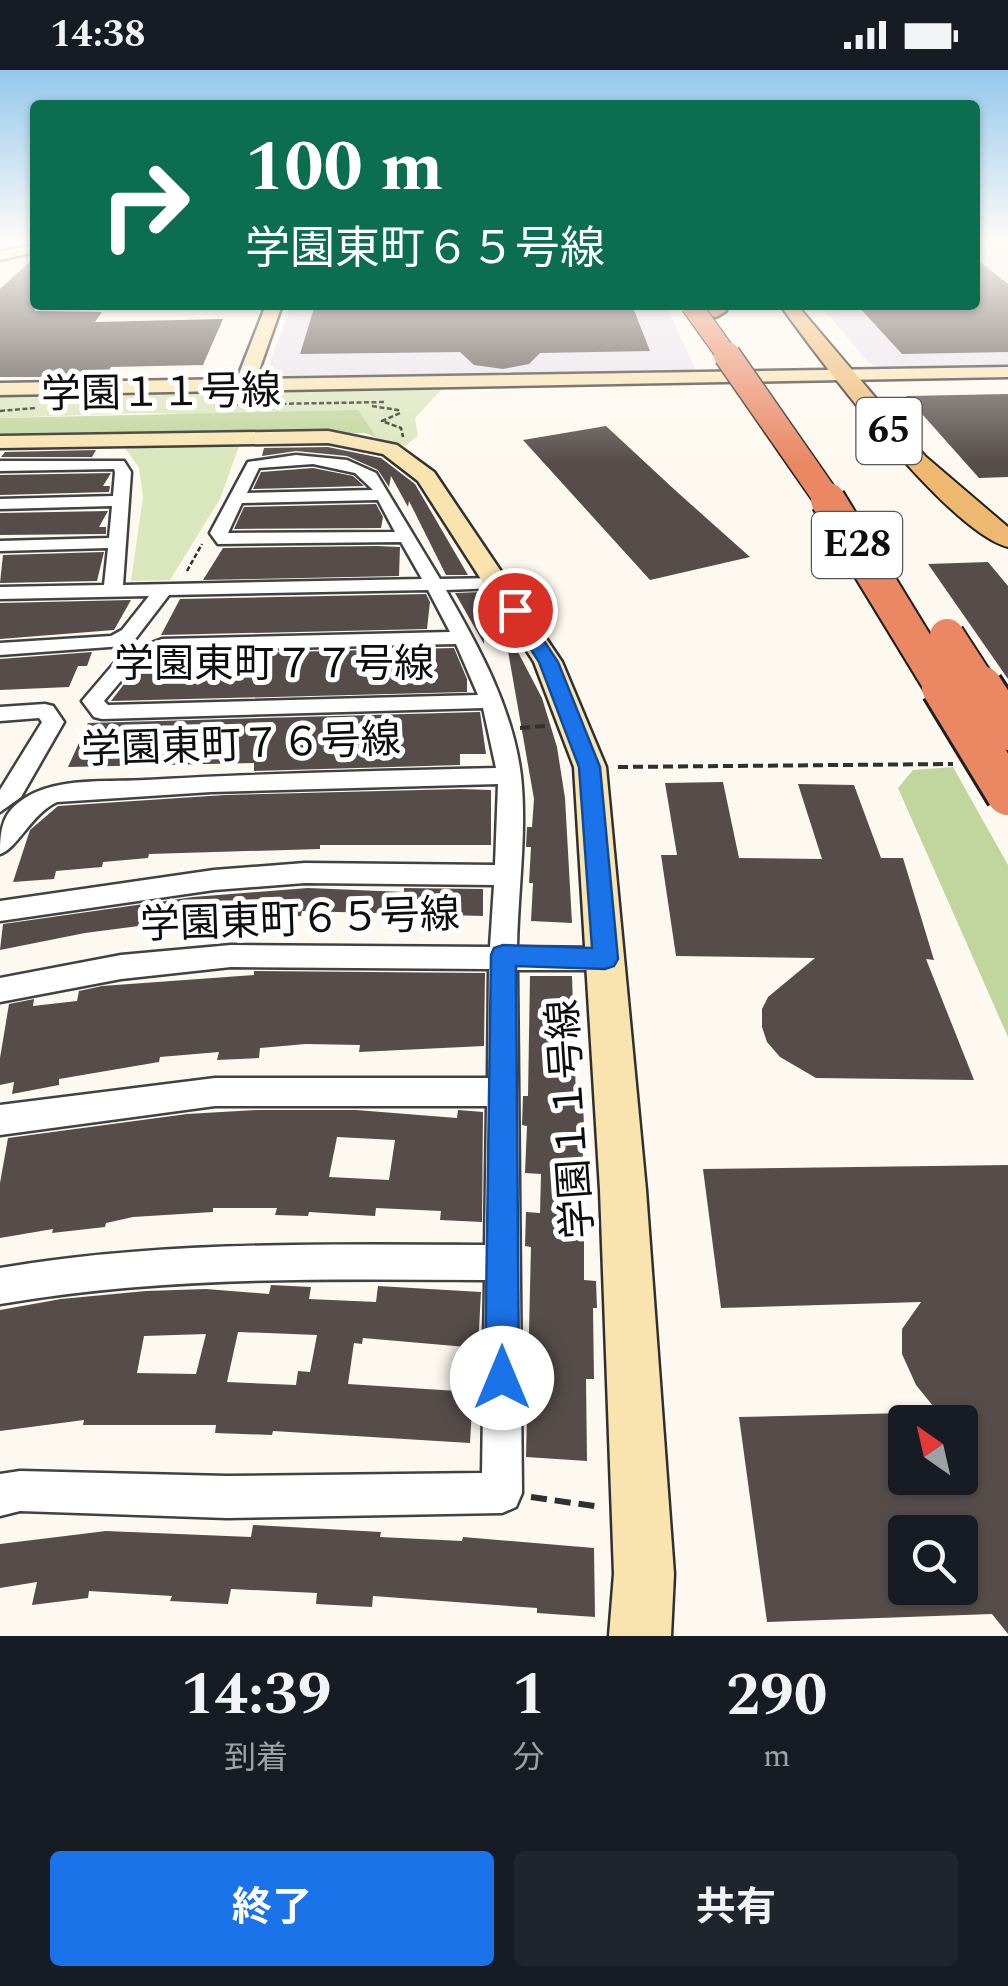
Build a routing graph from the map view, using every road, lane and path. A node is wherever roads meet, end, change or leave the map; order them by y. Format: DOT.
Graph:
graph roads {
  1 [pos="270,317"];
  2 [pos="714,317"];
  3 [pos="716,317"];
  4 [pos="799,317"];
  5 [pos="815,317"];
  6 [pos="1008,372"];
  7 [pos="853,374"];
  8 [pos="245,384"];
  9 [pos="0,388"];
  10 [pos="368,404"];
  11 [pos="0,442"];
  12 [pos="390,449"];
  13 [pos="0,466"];
  14 [pos="381,495"];
  15 [pos="236,498"];
  16 [pos="121,501"];
  17 [pos="0,504"];
  18 [pos="1008,523"];
  19 [pos="406,537"];
  20 [pos="1008,539"];
  21 [pos="204,541"];
  22 [pos="119,543"];
  23 [pos="0,546"];
  24 [pos="498,583"];
  25 [pos="434,584"];
  26 [pos="170,590"];
  27 [pos="114,591"];
  28 [pos="0,593"];
  29 [pos="461,638"];
  30 [pos="0,650"];
  31 [pos="489,701"];
  32 [pos="0,714"];
  33 [pos="574,724"];
  34 [pos="500,729"];
  35 [pos="1008,729"];
  36 [pos="968,764"];
  37 [pos="590,767"];
  38 [pos="510,776"];
  39 [pos="1008,794"];
  40 [pos="0,804"];
  41 [pos="0,845"];
  42 [pos="506,876"];
  43 [pos="0,911"];
  44 [pos="503,955"];
  45 [pos="605,959"];
  46 [pos="0,990"];
  47 [pos="503,1092"];
  48 [pos="0,1120"];
  49 [pos="502,1263"];
  50 [pos="0,1286"];
  51 [pos="502,1494"];
  52 [pos="0,1495"];
  53 [pos="640,1512"];
  54 [pos="640,1636"];
  1 -- 8 [label="street"];
  2 -- 39 [label="highway, E28, bridge"];
  3 -- 35 [label="highway, E28, bridge"];
  4 -- 7 [label="main road, 65"];
  5 -- 7 [label="main road, 65"];
  6 -- 7 [label="street"];
  7 -- 8 [label="street"];
  7 -- 18 [label="main road, 65"];
  7 -- 20 [label="main road, 65"];
  8 -- 9 [label="street"];
  10 -- 12 [label="path"];
  11 -- 12 [label="street, 学園１１号線"];
  12 -- 24 [label="street, 学園１１号線"];
  13 -- 16 [label="street"];
  14 -- 15 [label="street"];
  14 -- 15 [label="street"];
  14 -- 19 [label="street"];
  15 -- 19 [label="street"];
  16 -- 17 [label="street"];
  16 -- 22 [label="street"];
  19 -- 25 [label="street"];
  21 -- 26 [label="path"];
  22 -- 23 [label="street"];
  22 -- 27 [label="street"];
  24 -- 25 [label="street"];
  24 -- 33 [label="street, 学園１１号線"];
  25 -- 26 [label="street"];
  25 -- 29 [label="street"];
  26 -- 27 [label="street"];
  26 -- 30 [label="street"];
  27 -- 28 [label="street"];
  29 -- 31 [label="street"];
  29 -- 31 [label="street, 学園東町７７号線"];
  31 -- 34 [label="street"];
  32 -- 40 [label="street"];
  33 -- 34 [label="path"];
  33 -- 37 [label="street, 学園１１号線"];
  34 -- 38 [label="street"];
  36 -- 37 [label="path"];
  37 -- 45 [label="street, 学園１１号線"];
  38 -- 41 [label="street, 学園東町７６号線"];
  38 -- 42 [label="street"];
  42 -- 43 [label="street"];
  42 -- 44 [label="street"];
  44 -- 45 [label="street, 学園東町６５号線"];
  44 -- 46 [label="street, 学園東町６５号線"];
  44 -- 47 [label="street"];
  45 -- 53 [label="street, 学園１１号線"];
  47 -- 48 [label="street"];
  47 -- 49 [label="street"];
  49 -- 50 [label="street"];
  49 -- 51 [label="street"];
  51 -- 52 [label="street"];
  51 -- 53 [label="path"];
  53 -- 54 [label="street, 学園１１号線"];
}
